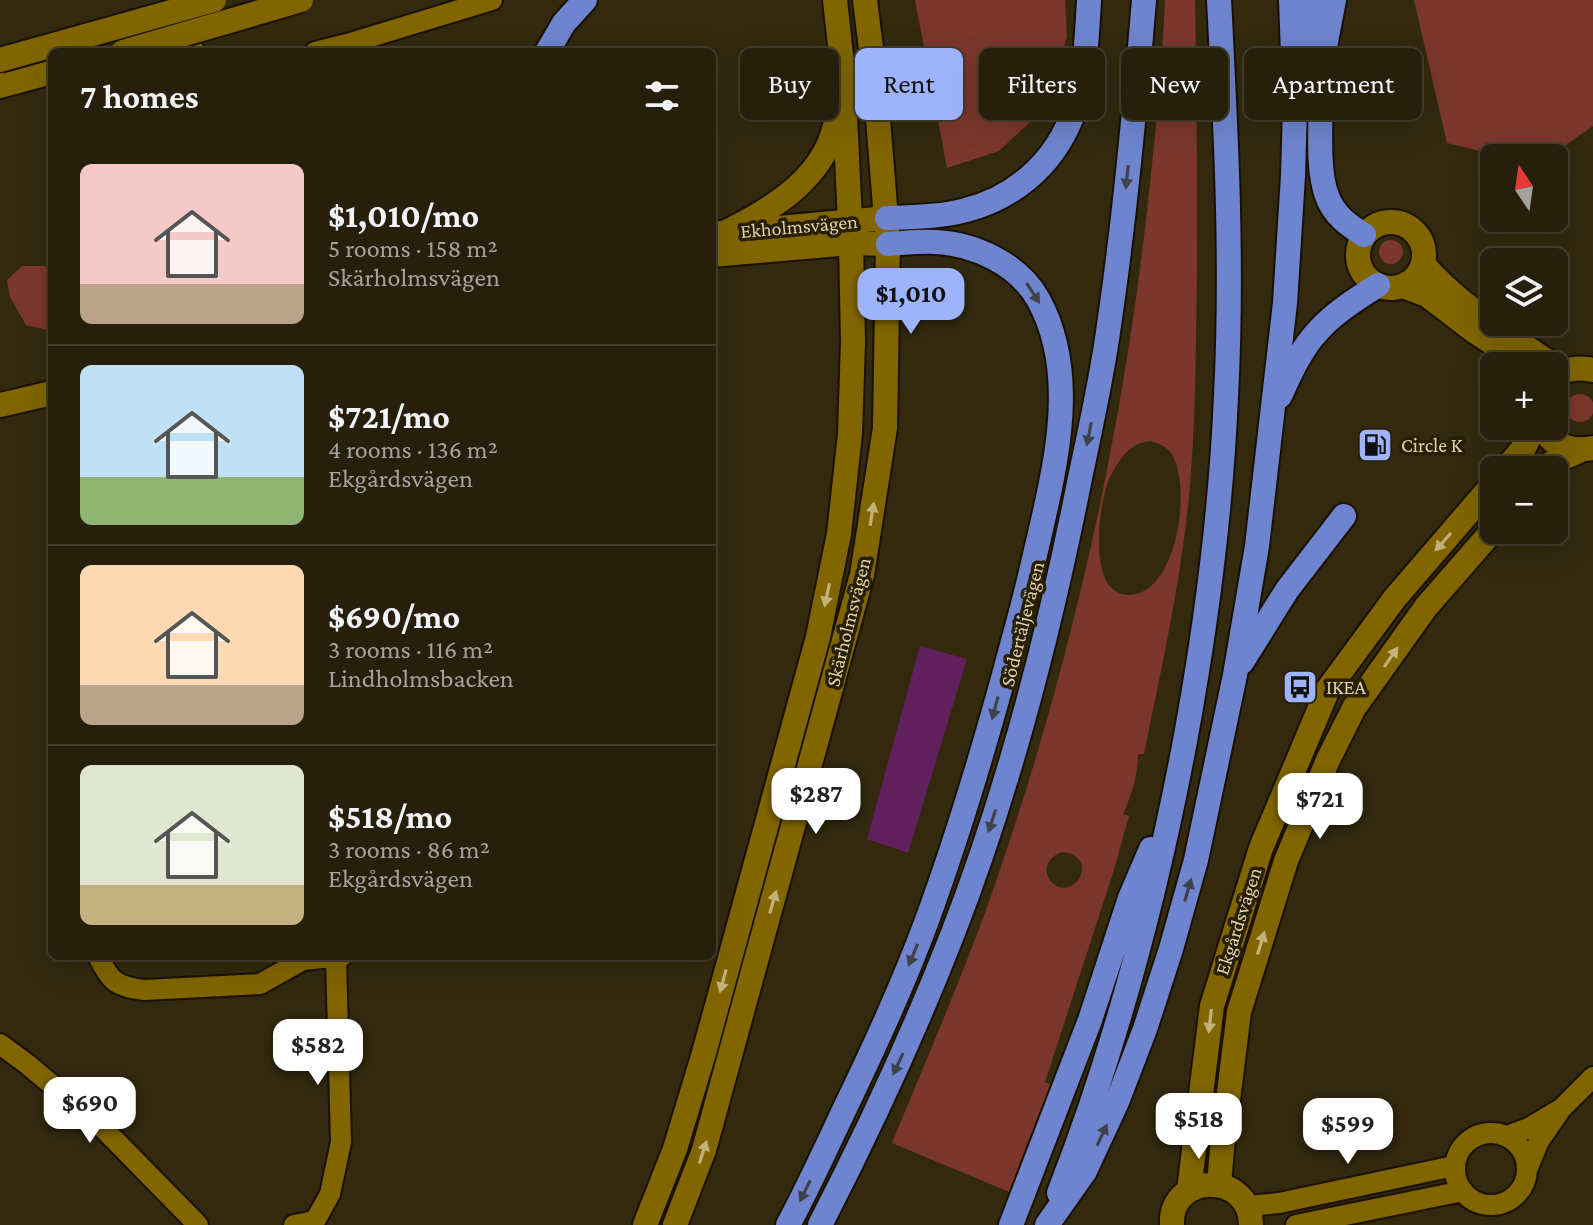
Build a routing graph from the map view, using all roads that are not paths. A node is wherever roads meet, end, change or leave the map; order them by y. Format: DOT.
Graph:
graph roads {
  1 [pos="179,0"];
  2 [pos="214,0"];
  3 [pos="301,0"];
  4 [pos="492,0"];
  5 [pos="585,0"];
  6 [pos="835,0"];
  7 [pos="865,0"];
  8 [pos="1089,0"];
  9 [pos="1144,0"];
  10 [pos="1219,0"];
  11 [pos="1291,0"];
  12 [pos="1310,0"];
  13 [pos="1334,0"];
  14 [pos="137,48"];
  15 [pos="193,48"];
  16 [pos="348,48"];
  17 [pos="549,48"];
  18 [pos="1316,48"];
  19 [pos="1325,48"];
  20 [pos="0,60"];
  21 [pos="48,73"];
  22 [pos="843,73"];
  23 [pos="0,86"];
  24 [pos="1321,120"];
  25 [pos="887,218"];
  26 [pos="719,233"];
  27 [pos="850,233"];
  28 [pos="1364,235"];
  29 [pos="888,244"];
  30 [pos="716,254"];
  31 [pos="1423,264"];
  32 [pos="1378,285"];
  33 [pos="1403,286"];
  34 [pos="1506,352"];
  35 [pos="1569,369"];
  36 [pos="48,394"];
  37 [pos="0,405"];
  38 [pos="1272,412"];
  39 [pos="1551,440"];
  40 [pos="1586,450"];
  41 [pos="1480,499"];
  42 [pos="1344,516"];
  43 [pos="1481,544"];
  44 [pos="1235,675"];
  45 [pos="1174,796"];
  46 [pos="100,960"];
  47 [pos="303,960"];
  48 [pos="339,960"];
  49 [pos="0,1044"];
  50 [pos="1593,1077"];
  51 [pos="1561,1109"];
  52 [pos="1507,1136"];
  53 [pos="852,1163"];
  54 [pos="1454,1166"];
  55 [pos="1527,1170"];
  56 [pos="1219,1184"];
  57 [pos="1189,1190"];
  58 [pos="1463,1191"];
  59 [pos="1249,1215"];
  60 [pos="198,1225"];
  61 [pos="294,1225"];
  62 [pos="645,1225"];
  63 [pos="675,1225"];
  64 [pos="788,1225"];
  65 [pos="820,1225"];
  66 [pos="837,1225"];
  67 [pos="1011,1225"];
  68 [pos="1046,1225"];
  69 [pos="1172,1225"];
  70 [pos="1296,1225"];
  1 -- 15 [label="street"];
  2 -- 20 [label="main road, bridge"];
  3 -- 14 [label="main road, bridge"];
  4 -- 16 [label="street"];
  5 -- 17 [label="highway"];
  6 -- 22 [label="main road, Skärholmsvägen"];
  7 -- 25 [label="main road, Skärholmsvägen"];
  8 -- 25 [label="highway"];
  9 -- 53 [label="highway, Södertäljevägen, one-way"];
  10 -- 45 [label="highway"];
  11 -- 38 [label="highway"];
  12 -- 18 [label="highway"];
  13 -- 19 [label="highway"];
  21 -- 23 [label="main road"];
  22 -- 26 [label="main road"];
  22 -- 27 [label="main road, Skärholmsvägen"];
  24 -- 28 [label="highway"];
  25 -- 27 [label="main road, Ekholmsvägen"];
  25 -- 29 [label="main road, Skärholmsvägen"];
  26 -- 27 [label="main road, Ekholmsvägen"];
  27 -- 29 [label="main road, Ekholmsvägen"];
  27 -- 30 [label="main road, Ekholmsvägen"];
  27 -- 62 [label="main road, Skärholmsvägen, one-way"];
  28 -- 31 [label="main road"];
  28 -- 32 [label="main road"];
  63 -- 29 [label="main road, Skärholmsvägen, one-way"];
  29 -- 64 [label="highway, one-way"];
  31 -- 33 [label="main road"];
  31 -- 35 [label="main road"];
  32 -- 33 [label="main road"];
  32 -- 38 [label="highway"];
  33 -- 34 [label="main road"];
  36 -- 37 [label="main road"];
  38 -- 44 [label="highway"];
  39 -- 40 [label="main road"];
  41 -- 57 [label="main road, Ekgårdsvägen, one-way"];
  42 -- 44 [label="highway"];
  56 -- 43 [label="main road, Ekgårdsvägen, one-way"];
  68 -- 44 [label="highway, one-way"];
  45 -- 67 [label="highway"];
  45 -- 68 [label="highway"];
  46 -- 47 [label="street"];
  48 -- 61 [label="street"];
  49 -- 60 [label="street"];
  50 -- 51 [label="street"];
  51 -- 52 [label="street"];
  51 -- 55 [label="street"];
  52 -- 54 [label="street"];
  52 -- 55 [label="street"];
  53 -- 65 [label="highway, Södertäljevägen"];
  53 -- 66 [label="highway"];
  54 -- 58 [label="street"];
  54 -- 59 [label="street"];
  55 -- 58 [label="street"];
  56 -- 57 [label="main road"];
  56 -- 59 [label="main road"];
  57 -- 69 [label="main road, Ekgårdsvägen"];
  58 -- 70 [label="street"];
}
